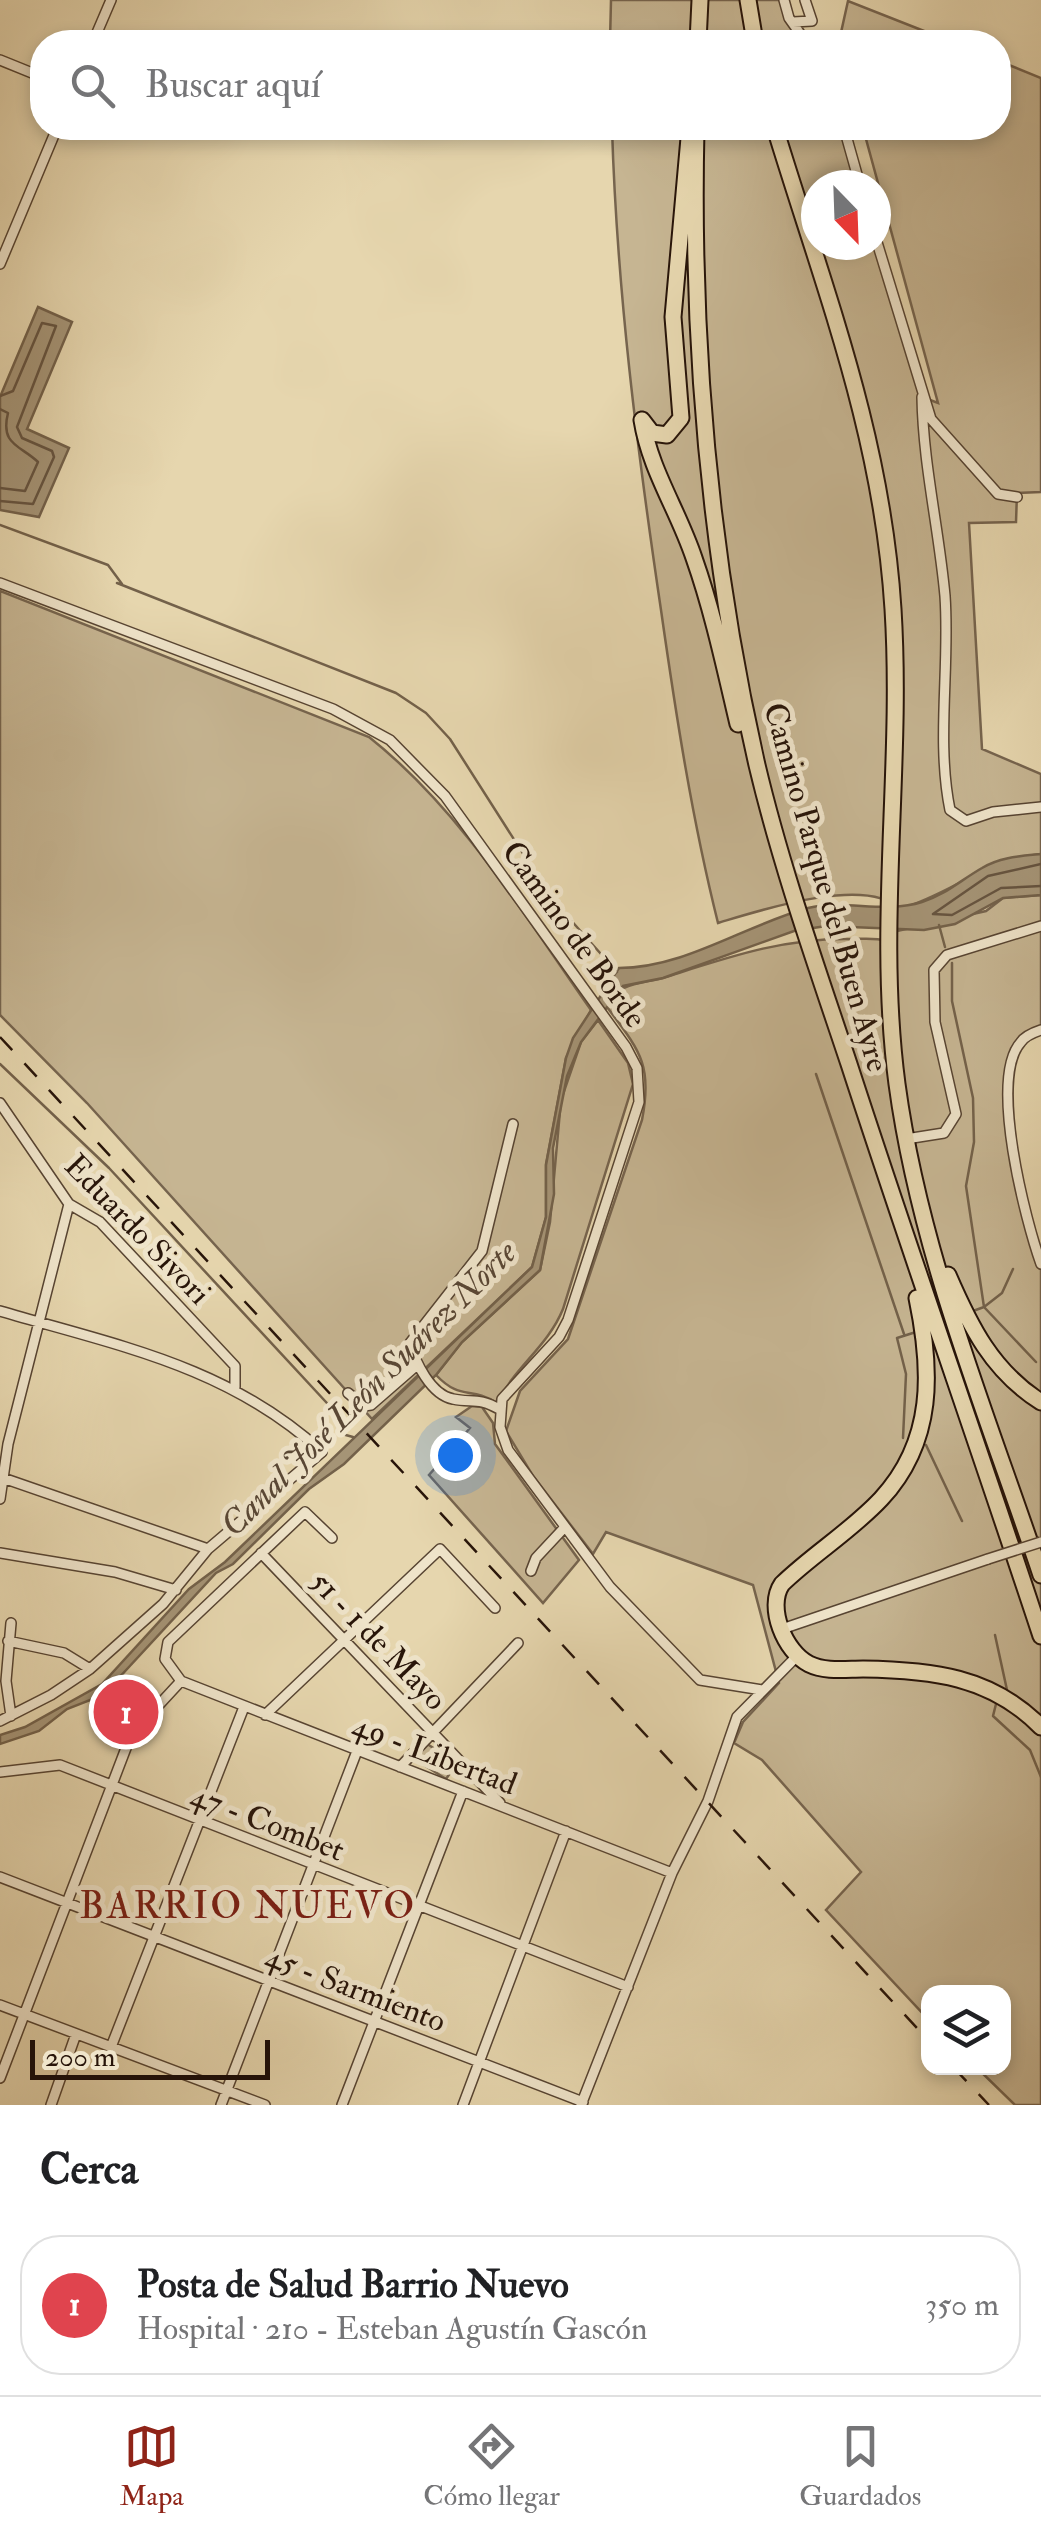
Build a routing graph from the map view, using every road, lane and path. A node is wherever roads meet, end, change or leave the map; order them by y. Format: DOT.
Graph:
graph roads {
  1 [pos="110,0"];
  2 [pos="700,0"];
  3 [pos="748,0"];
  4 [pos="784,0"];
  5 [pos="802,0"];
  6 [pos="790,18"];
  7 [pos="809,23"];
  8 [pos="98,30"];
  9 [pos="699,30"];
  10 [pos="752,30"];
  11 [pos="798,30"];
  12 [pos="808,30"];
  13 [pos="0,60"];
  14 [pos="30,72"];
  15 [pos="52,140"];
  16 [pos="690,140"];
  17 [pos="693,140"];
  18 [pos="780,140"];
  19 [pos="847,140"];
  20 [pos="856,170"];
  21 [pos="882,260"];
  22 [pos="0,264"];
  23 [pos="922,397"];
  24 [pos="1017,498"];
  25 [pos="0,583"];
  26 [pos="764,790"];
  27 [pos="1041,807"];
  28 [pos="1041,926"];
  29 [pos="1041,1030"];
  30 [pos="0,1103"];
  31 [pos="514,1124"];
  32 [pos="906,1139"];
  33 [pos="68,1204"];
  34 [pos="923,1216"];
  35 [pos="903,1230"];
  36 [pos="1041,1264"];
  37 [pos="0,1311"];
  38 [pos="41,1323"];
  39 [pos="418,1367"];
  40 [pos="235,1387"];
  41 [pos="348,1394"];
  42 [pos="1041,1402"];
  43 [pos="499,1409"];
  44 [pos="2,1478"];
  45 [pos="0,1499"];
  46 [pos="564,1528"];
  47 [pos="332,1538"];
  48 [pos="1041,1542"];
  49 [pos="208,1549"];
  50 [pos="0,1553"];
  51 [pos="261,1554"];
  52 [pos="532,1570"];
  53 [pos="1041,1576"];
  54 [pos="176,1590"];
  55 [pos="495,1608"];
  56 [pos="11,1622"];
  57 [pos="782,1629"];
  58 [pos="1041,1636"];
  59 [pos="345,1639"];
  60 [pos="8,1641"];
  61 [pos="518,1643"];
  62 [pos="798,1655"];
  63 [pos="90,1669"];
  64 [pos="180,1681"];
  65 [pos="762,1690"];
  66 [pos="244,1707"];
  67 [pos="265,1715"];
  68 [pos="5,1718"];
  69 [pos="1041,1727"];
  70 [pos="430,1730"];
  71 [pos="357,1751"];
  72 [pos="400,1766"];
  73 [pos="0,1772"];
  74 [pos="110,1786"];
  75 [pos="463,1791"];
  76 [pos="502,1805"];
  77 [pos="198,1821"];
  78 [pos="566,1830"];
  79 [pos="315,1867"];
  80 [pos="672,1873"];
  81 [pos="0,1878"];
  82 [pos="66,1903"];
  83 [pos="420,1907"];
  84 [pos="155,1937"];
  85 [pos="522,1946"];
  86 [pos="270,1981"];
  87 [pos="628,1987"];
  88 [pos="0,2005"];
  89 [pos="24,2014"];
  90 [pos="375,2021"];
  91 [pos="76,2034"];
  92 [pos="111,2047"];
  93 [pos="480,2062"];
  94 [pos="0,2078"];
  95 [pos="227,2090"];
  96 [pos="582,2103"];
  97 [pos="51,2105"];
  98 [pos="221,2105"];
  99 [pos="266,2105"];
  100 [pos="342,2105"];
  101 [pos="464,2105"];
  1 -- 8 [label="street"];
  2 -- 9 [label="highway"];
  3 -- 10 [label="highway"];
  4 -- 6 [label="street"];
  5 -- 6 [label="street"];
  5 -- 7 [label="street"];
  6 -- 7 [label="street"];
  6 -- 11 [label="street"];
  7 -- 12 [label="street"];
  13 -- 14 [label="street"];
  15 -- 22 [label="street"];
  16 -- 26 [label="highway"];
  17 -- 26 [label="highway, Camino Parque del Buen Ayre"];
  18 -- 32 [label="highway, Camino Parque del Buen Ayre"];
  19 -- 20 [label="street"];
  21 -- 23 [label="street"];
  23 -- 24 [label="street"];
  23 -- 27 [label="street"];
  25 -- 43 [label="street, Camino de Borde"];
  26 -- 35 [label="highway, Camino Parque del Buen Ayre"];
  28 -- 32 [label="street"];
  29 -- 36 [label="street"];
  30 -- 33 [label="street, Eduardo Sivori"];
  31 -- 39 [label="street"];
  32 -- 34 [label="highway, Camino Parque del Buen Ayre"];
  33 -- 38 [label="street"];
  33 -- 40 [label="street, Eduardo Sivori"];
  34 -- 42 [label="highway"];
  34 -- 53 [label="highway, Camino Parque del Buen Ayre"];
  35 -- 57 [label="highway"];
  35 -- 58 [label="highway, Camino Parque del Buen Ayre"];
  37 -- 38 [label="street"];
  38 -- 40 [label="street"];
  38 -- 44 [label="street"];
  39 -- 41 [label="street"];
  39 -- 43 [label="street"];
  40 -- 49 [label="street"];
  43 -- 46 [label="street"];
  44 -- 45 [label="street"];
  44 -- 49 [label="street"];
  46 -- 52 [label="street"];
  46 -- 65 [label="street"];
  47 -- 51 [label="street"];
  48 -- 57 [label="street, bridge"];
  49 -- 54 [label="street"];
  50 -- 54 [label="street"];
  51 -- 59 [label="street, 51 - 1 de Mayo"];
  51 -- 64 [label="street"];
  54 -- 63 [label="street"];
  55 -- 59 [label="street"];
  56 -- 60 [label="street"];
  57 -- 62 [label="highway"];
  59 -- 67 [label="street"];
  59 -- 70 [label="street, 51 - 1 de Mayo"];
  60 -- 63 [label="street"];
  60 -- 68 [label="street"];
  61 -- 70 [label="street"];
  62 -- 65 [label="street"];
  62 -- 69 [label="highway"];
  63 -- 68 [label="street"];
  64 -- 66 [label="street, 49 - Libertad"];
  64 -- 74 [label="street"];
  65 -- 80 [label="street"];
  66 -- 67 [label="street, 49 - Libertad"];
  66 -- 77 [label="street"];
  67 -- 71 [label="street, 49 - Libertad"];
  70 -- 72 [label="street"];
  70 -- 76 [label="street, 51 - 1 de Mayo"];
  71 -- 72 [label="street, 49 - Libertad"];
  71 -- 79 [label="street"];
  72 -- 75 [label="street, 49 - Libertad"];
  73 -- 74 [label="street, 47 - Combet"];
  74 -- 77 [label="street, 47 - Combet"];
  74 -- 82 [label="street"];
  75 -- 76 [label="street, 49 - Libertad"];
  75 -- 83 [label="street"];
  76 -- 78 [label="street, 49 - Libertad"];
  77 -- 79 [label="street, 47 - Combet"];
  77 -- 84 [label="street"];
  78 -- 80 [label="street, 49 - Libertad"];
  78 -- 85 [label="street"];
  79 -- 83 [label="street, 47 - Combet"];
  79 -- 86 [label="street"];
  80 -- 87 [label="street"];
  81 -- 82 [label="street, 45 - Sarmiento"];
  82 -- 84 [label="street, 45 - Sarmiento"];
  82 -- 89 [label="street"];
  83 -- 85 [label="street, 47 - Combet"];
  83 -- 90 [label="street"];
  84 -- 86 [label="street, 45 - Sarmiento"];
  84 -- 92 [label="street"];
  85 -- 87 [label="street, 47 - Combet"];
  85 -- 93 [label="street"];
  86 -- 90 [label="street, 45 - Sarmiento"];
  86 -- 95 [label="street"];
  87 -- 96 [label="street"];
  88 -- 89 [label="street"];
  89 -- 91 [label="street"];
  89 -- 94 [label="street"];
  90 -- 93 [label="street, 45 - Sarmiento"];
  90 -- 100 [label="street"];
  91 -- 92 [label="street"];
  91 -- 97 [label="street"];
  92 -- 95 [label="street"];
  93 -- 96 [label="street, 45 - Sarmiento"];
  93 -- 101 [label="street"];
  95 -- 98 [label="street"];
  95 -- 99 [label="street"];
}
